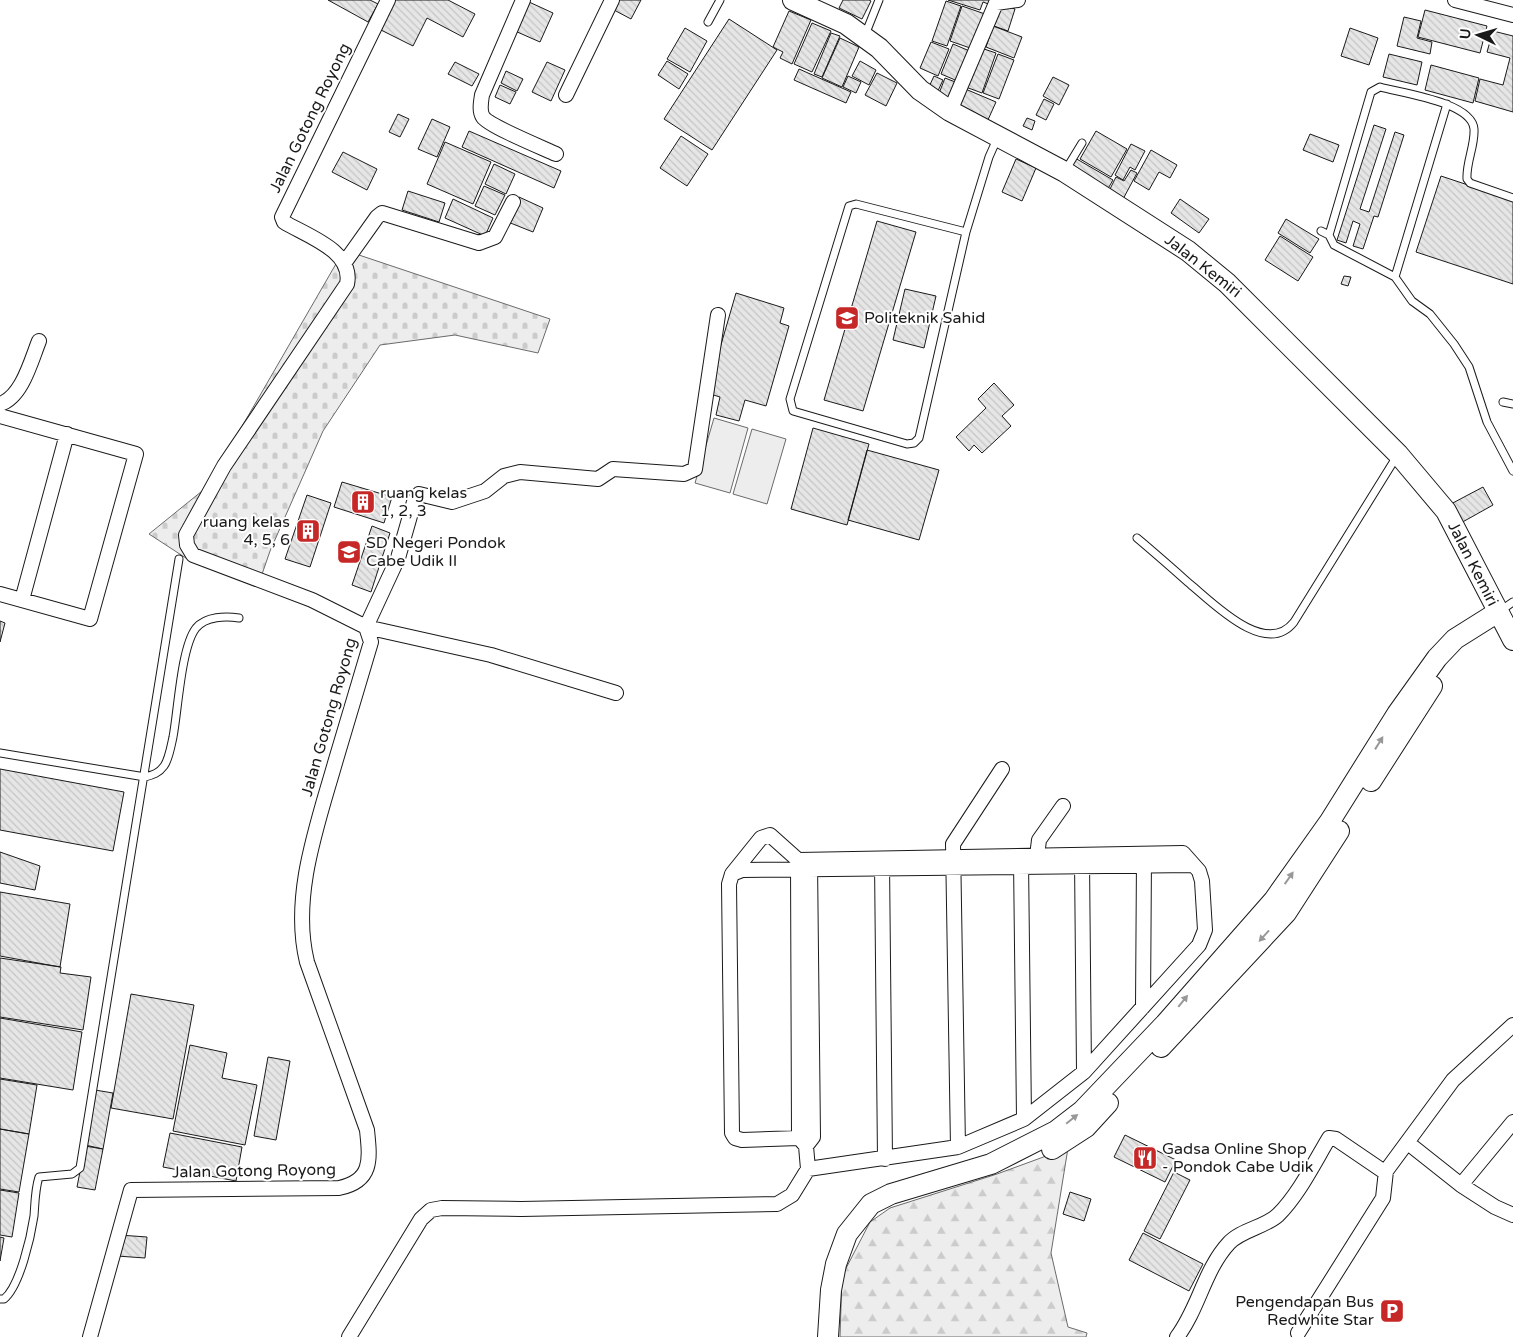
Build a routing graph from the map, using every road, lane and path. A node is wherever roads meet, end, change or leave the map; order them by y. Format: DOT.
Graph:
graph roads {
  1 [pos="387,0"];
  2 [pos="523,0"];
  3 [pos="612,0"];
  4 [pos="720,0"];
  5 [pos="793,0"];
  6 [pos="879,0"];
  7 [pos="1018,0"];
  8 [pos="1454,0"];
  9 [pos="1513,15"];
  10 [pos="708,22"];
  11 [pos="864,36"];
  12 [pos="566,95"];
  13 [pos="1447,104"];
  14 [pos="950,111"];
  15 [pos="999,136"];
  16 [pos="1082,144"];
  17 [pos="556,154"];
  18 [pos="1065,172"];
  19 [pos="1513,198"];
  20 [pos="513,202"];
  21 [pos="1322,231"];
  22 [pos="966,232"];
  23 [pos="1329,235"];
  24 [pos="345,262"];
  25 [pos="1395,277"];
  26 [pos="718,315"];
  27 [pos="39,341"];
  28 [pos="1504,402"];
  29 [pos="0,404"];
  30 [pos="1513,404"];
  31 [pos="0,416"];
  32 [pos="67,434"];
  33 [pos="1398,454"];
  34 [pos="1513,471"];
  35 [pos="1138,538"];
  36 [pos="179,559"];
  37 [pos="0,594"];
  38 [pos="22,600"];
  39 [pos="1507,613"];
  40 [pos="239,618"];
  41 [pos="366,627"];
  42 [pos="1513,640"];
  43 [pos="616,693"];
  44 [pos="0,753"];
  45 [pos="1002,769"];
  46 [pos="145,777"];
  47 [pos="1063,806"];
  48 [pos="1036,856"];
  49 [pos="1144,860"];
  50 [pos="1082,861"];
  51 [pos="1021,862"];
  52 [pos="952,863"];
  53 [pos="882,864"];
  54 [pos="804,865"];
  55 [pos="732,874"];
  56 [pos="1143,1007"];
  57 [pos="1513,1025"];
  58 [pos="1084,1072"];
  59 [pos="1024,1119"];
  60 [pos="1513,1122"];
  61 [pos="803,1142"];
  62 [pos="1408,1143"];
  63 [pos="958,1147"];
  64 [pos="885,1159"];
  65 [pos="808,1169"];
  66 [pos="1386,1171"];
  67 [pos="1461,1185"];
  68 [pos="1513,1215"];
  69 [pos="0,1299"];
  70 [pos="1298,1333"];
  71 [pos="90,1337"];
  72 [pos="349,1337"];
  73 [pos="828,1337"];
  74 [pos="834,1337"];
  75 [pos="1177,1337"];
  1 -- 24 [label="street, Jalan Gotong Royong"];
  2 -- 17 [label="street"];
  3 -- 12 [label="street"];
  4 -- 10 [label="lane"];
  5 -- 11 [label="street, Jalan Kemiri"];
  6 -- 11 [label="lane"];
  7 -- 14 [label="street"];
  8 -- 9 [label="street"];
  11 -- 14 [label="street, Jalan Kemiri"];
  13 -- 19 [label="lane"];
  13 -- 23 [label="lane"];
  13 -- 25 [label="lane"];
  14 -- 15 [label="street, Jalan Kemiri"];
  15 -- 18 [label="street, Jalan Kemiri"];
  15 -- 22 [label="lane"];
  16 -- 18 [label="lane"];
  18 -- 33 [label="street, Jalan Kemiri"];
  20 -- 24 [label="street"];
  21 -- 23 [label="lane"];
  22 -- 22 [label="lane"];
  23 -- 25 [label="lane"];
  24 -- 41 [label="street, Jalan Gotong Royong"];
  25 -- 34 [label="lane"];
  26 -- 41 [label="street"];
  27 -- 29 [label="street"];
  28 -- 30 [label="lane"];
  31 -- 32 [label="street"];
  32 -- 38 [label="street"];
  32 -- 38 [label="street"];
  33 -- 35 [label="lane"];
  33 -- 39 [label="street, Jalan Kemiri"];
  36 -- 46 [label="lane"];
  37 -- 38 [label="street"];
  39 -- 42 [label="street, Jalan Kemiri"];
  73 -- 39 [label="street, one-way"];
  39 -- 74 [label="street, one-way"];
  40 -- 46 [label="lane"];
  41 -- 43 [label="street"];
  41 -- 71 [label="street, Jalan Gotong Royong"];
  44 -- 46 [label="lane"];
  45 -- 52 [label="street"];
  46 -- 69 [label="lane"];
  47 -- 48 [label="street"];
  48 -- 50 [label="street"];
  48 -- 51 [label="street"];
  49 -- 50 [label="street"];
  49 -- 56 [label="street"];
  49 -- 56 [label="street"];
  50 -- 51 [label="street"];
  50 -- 58 [label="street"];
  51 -- 52 [label="street"];
  51 -- 59 [label="street"];
  52 -- 53 [label="street"];
  52 -- 63 [label="street"];
  53 -- 54 [label="street"];
  53 -- 64 [label="street"];
  54 -- 55 [label="street"];
  54 -- 55 [label="street"];
  54 -- 61 [label="street"];
  55 -- 61 [label="street"];
  56 -- 58 [label="street"];
  57 -- 62 [label="street"];
  58 -- 59 [label="street"];
  59 -- 63 [label="street"];
  60 -- 67 [label="street"];
  61 -- 65 [label="street"];
  62 -- 66 [label="street"];
  62 -- 67 [label="street"];
  63 -- 64 [label="street"];
  64 -- 65 [label="street"];
  65 -- 72 [label="street"];
  66 -- 70 [label="street"];
  66 -- 75 [label="street"];
  67 -- 68 [label="street"];
}
